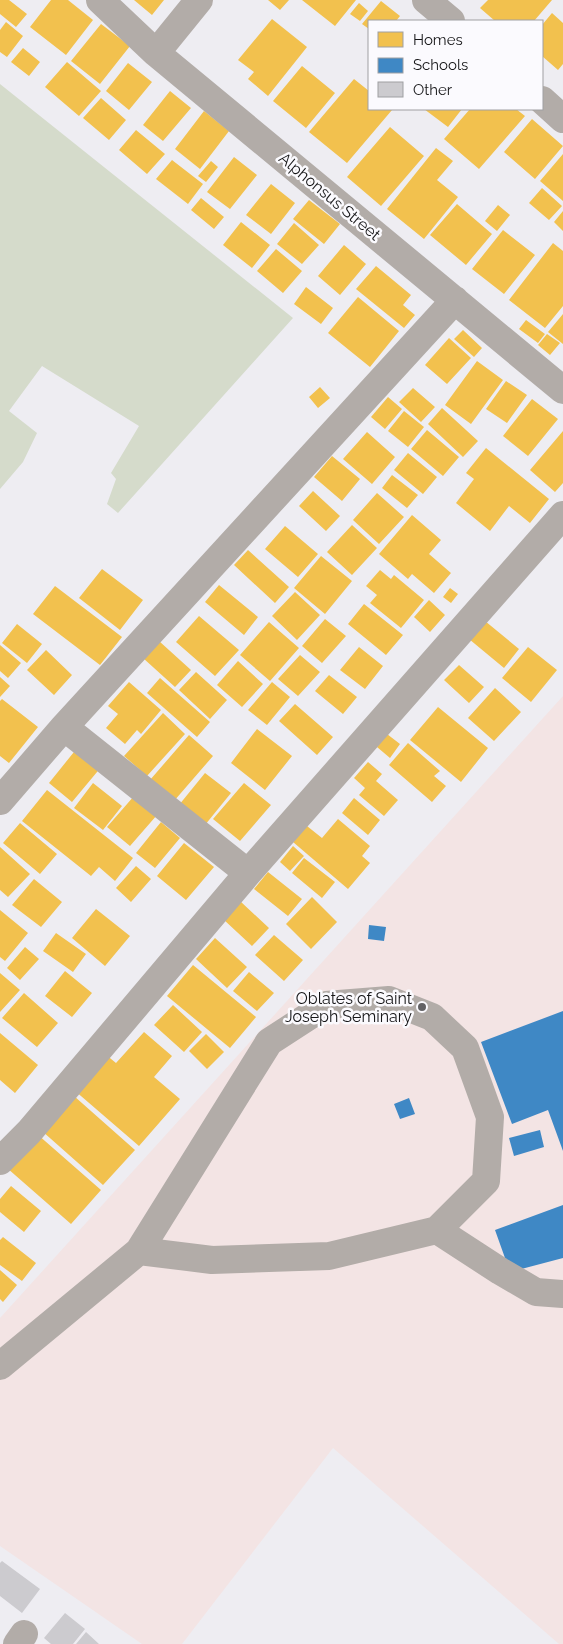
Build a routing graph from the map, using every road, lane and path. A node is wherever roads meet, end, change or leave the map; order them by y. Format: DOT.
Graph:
graph roads {
  1 [pos="100,0"];
  2 [pos="199,0"];
  3 [pos="426,0"];
  4 [pos="450,20"];
  5 [pos="156,53"];
  6 [pos="543,101"];
  7 [pos="563,119"];
  8 [pos="455,300"];
  9 [pos="563,390"];
  10 [pos="563,515"];
  11 [pos="64,726"];
  12 [pos="0,801"];
  13 [pos="248,873"];
  14 [pos="0,1161"];
  15 [pos="437,1230"];
  16 [pos="139,1251"];
  17 [pos="563,1294"];
  18 [pos="0,1366"];
  1 -- 5 [label="street, Alphonsus Street"];
  2 -- 5 [label="street"];
  3 -- 4 [label="street"];
  5 -- 8 [label="street, Alphonsus Street"];
  6 -- 7 [label="street"];
  8 -- 9 [label="street, Alphonsus Street"];
  8 -- 11 [label="street"];
  10 -- 13 [label="street"];
  11 -- 12 [label="street"];
  11 -- 13 [label="street"];
  13 -- 14 [label="street"];
  15 -- 16 [label="street"];
  15 -- 16 [label="street"];
  15 -- 17 [label="street"];
  16 -- 18 [label="street"];
}
